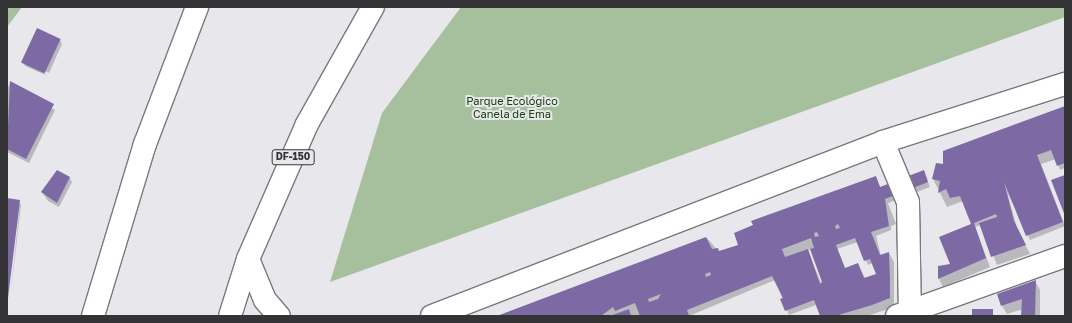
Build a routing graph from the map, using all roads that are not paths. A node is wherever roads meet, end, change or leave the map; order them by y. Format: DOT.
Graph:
graph roads {
  1 [pos="197,7"];
  2 [pos="373,7"];
  3 [pos="1065,84"];
  4 [pos="883,142"];
  5 [pos="1065,256"];
  6 [pos="248,259"];
  7 [pos="906,314"];
  8 [pos="93,316"];
  9 [pos="230,316"];
  10 [pos="279,316"];
  11 [pos="432,316"];
  1 -- 8 [label="street"];
  2 -- 6 [label="street, DF-150"];
  3 -- 4 [label="street"];
  4 -- 7 [label="street"];
  4 -- 11 [label="street"];
  5 -- 7 [label="street"];
  6 -- 9 [label="street, DF-150"];
  6 -- 10 [label="street"];
}
